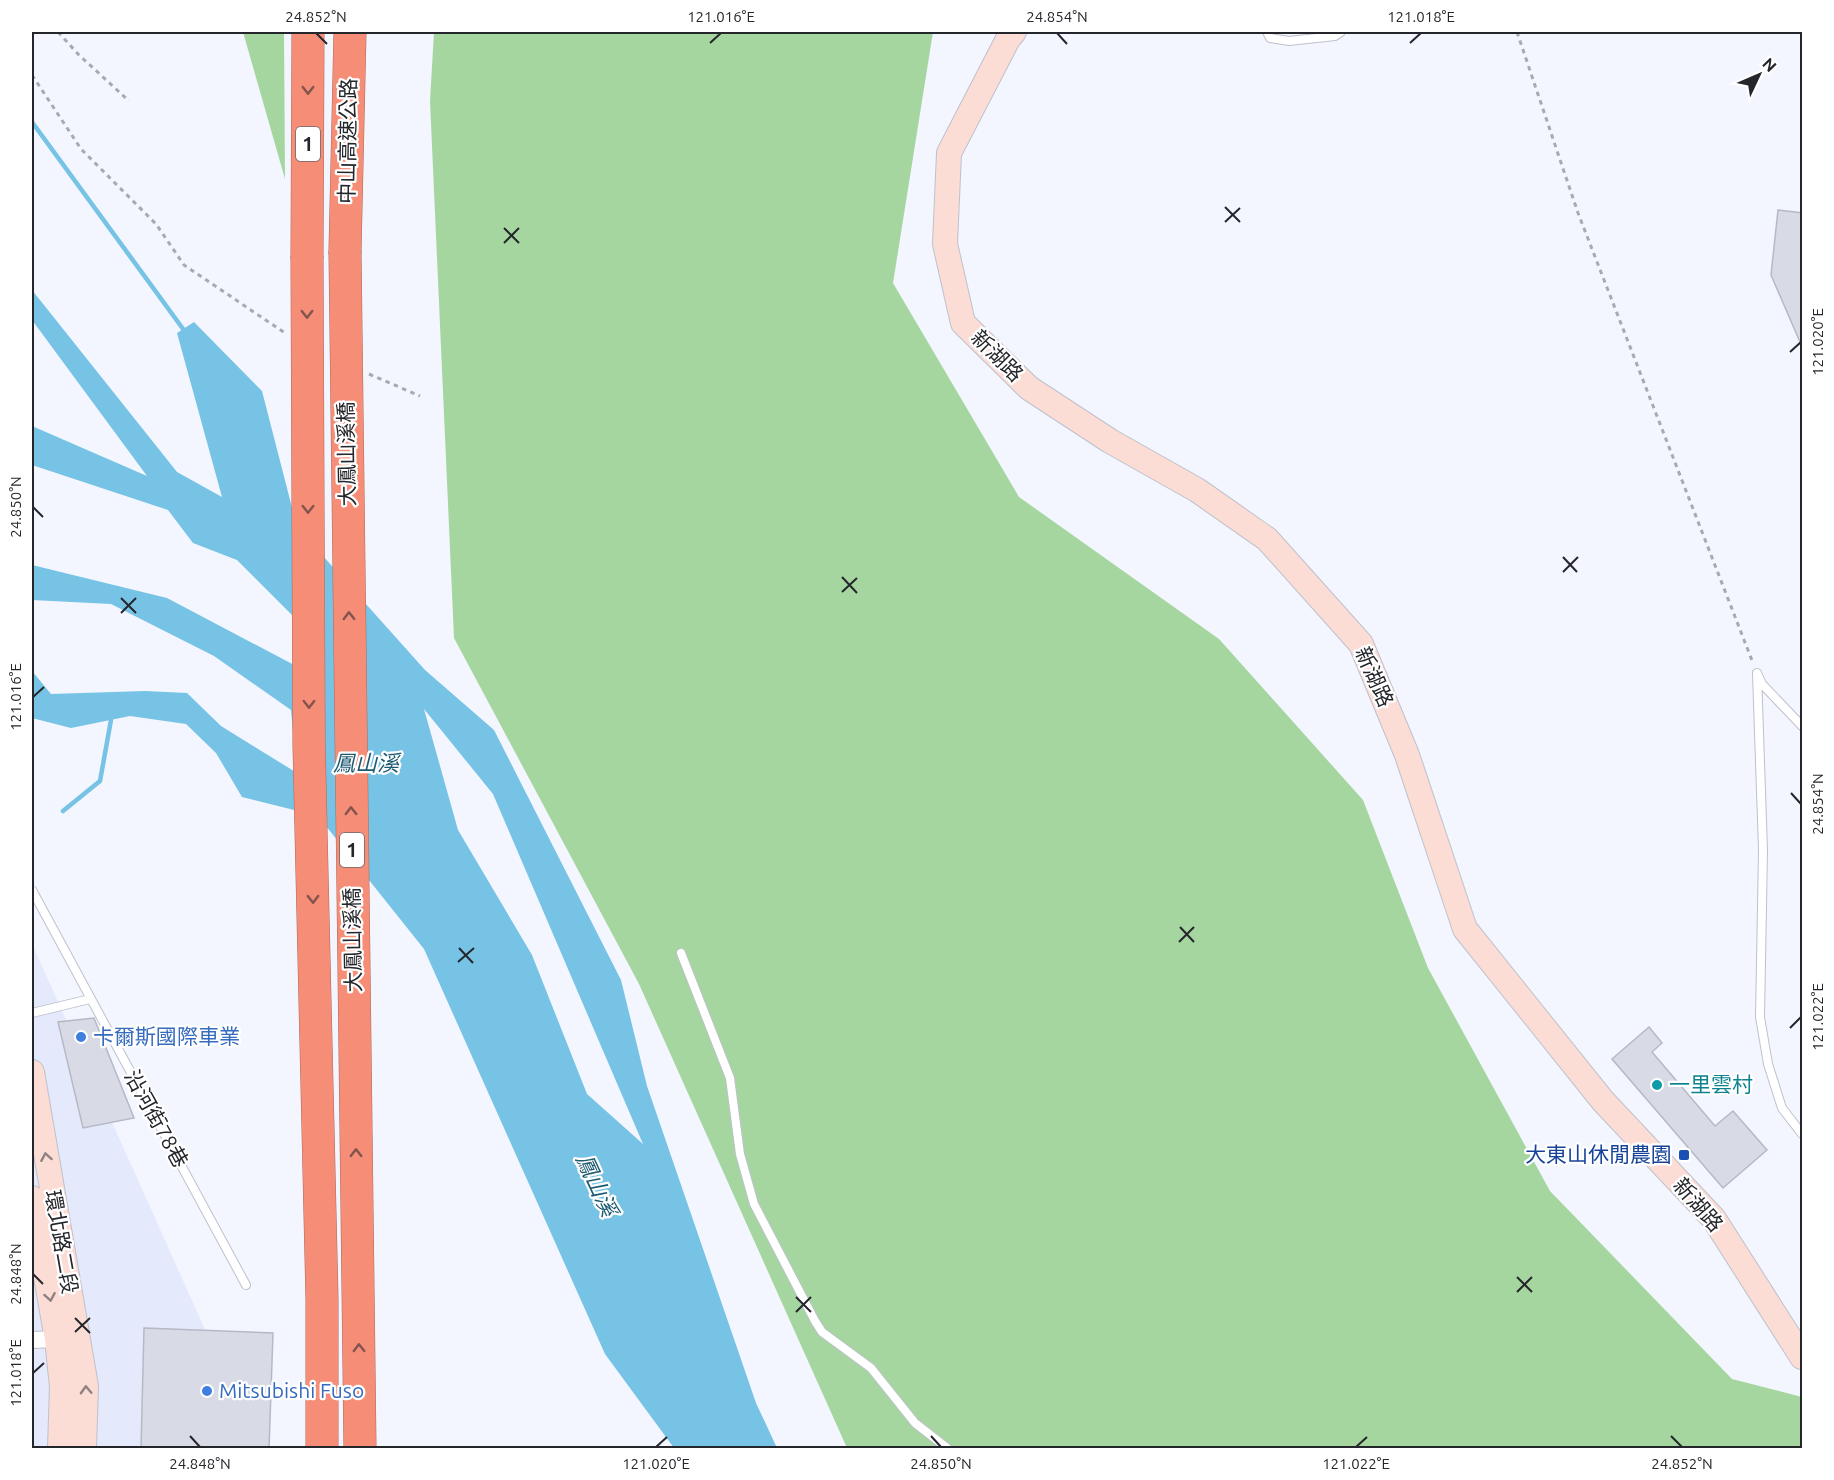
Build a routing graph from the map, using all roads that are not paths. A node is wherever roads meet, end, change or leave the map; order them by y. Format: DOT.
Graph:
graph roads {
  1 [pos="308,32"];
  2 [pos="350,32"];
  3 [pos="1267,32"];
  4 [pos="1341,32"];
  5 [pos="1011,35"];
  6 [pos="345,251"];
  7 [pos="307,256"];
  8 [pos="1803,726"];
  9 [pos="32,890"];
  10 [pos="681,953"];
  11 [pos="90,999"];
  12 [pos="32,1013"];
  13 [pos="32,1072"];
  14 [pos="1803,1134"];
  15 [pos="32,1198"];
  16 [pos="246,1285"];
  17 [pos="57,1339"];
  18 [pos="32,1340"];
  19 [pos="1803,1357"];
  20 [pos="60,1449"];
  21 [pos="84,1449"];
  22 [pos="322,1449"];
  23 [pos="360,1449"];
  24 [pos="947,1449"];
  1 -- 7 [label="highway, 中山高速公路 / 1, one-way"];
  2 -- 6 [label="highway, 中山高速公路 / 1"];
  3 -- 4 [label="lane"];
  5 -- 19 [label="main road, 新湖路"];
  23 -- 6 [label="highway, 大鳳山溪橋 / 1, one-way, bridge"];
  7 -- 22 [label="highway, 大鳳山溪橋 / 1, one-way, bridge"];
  8 -- 14 [label="lane"];
  9 -- 11 [label="lane, 沿河街78巷"];
  10 -- 24 [label="lane"];
  11 -- 12 [label="lane"];
  11 -- 16 [label="lane, 沿河街78巷"];
  21 -- 13 [label="main road, 環北路二段, one-way"];
  15 -- 17 [label="main road, 環北路二段, one-way"];
  17 -- 18 [label="street"];
  17 -- 20 [label="main road, 環北路二段"];
}
